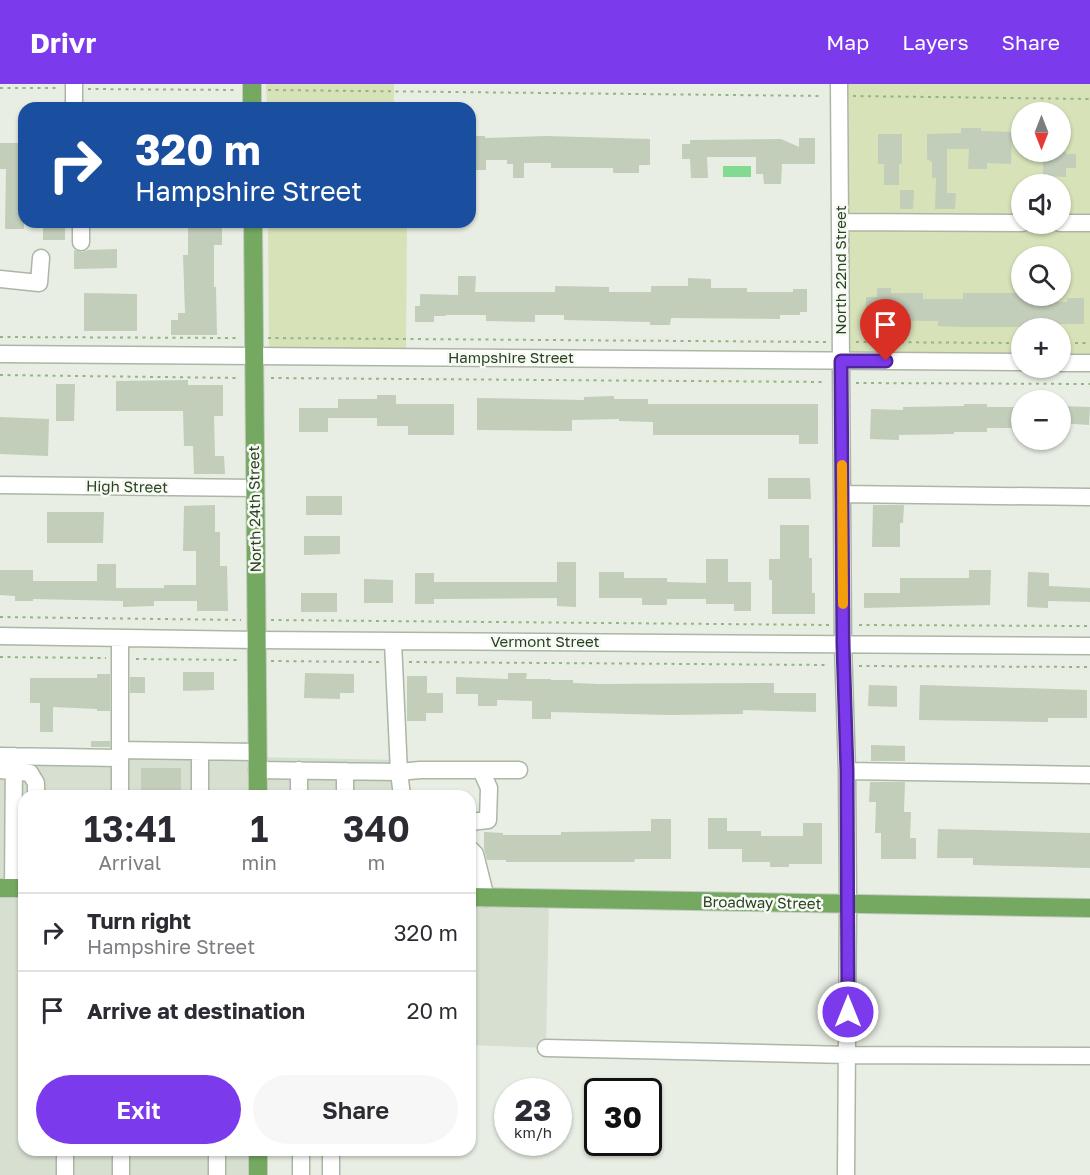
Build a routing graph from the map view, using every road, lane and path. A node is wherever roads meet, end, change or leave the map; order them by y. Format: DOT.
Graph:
graph roads {
  1 [pos="74,86"];
  2 [pos="0,88"];
  3 [pos="839,90"];
  4 [pos="252,94"];
  5 [pos="1090,99"];
  6 [pos="74,102"];
  7 [pos="840,222"];
  8 [pos="1011,223"];
  9 [pos="1071,223"];
  10 [pos="1090,223"];
  11 [pos="81,228"];
  12 [pos="253,228"];
  13 [pos="81,242"];
  14 [pos="41,258"];
  15 [pos="0,279"];
  16 [pos="0,337"];
  17 [pos="841,342"];
  18 [pos="1011,343"];
  19 [pos="1071,343"];
  20 [pos="1090,343"];
  21 [pos="254,347"];
  22 [pos="0,354"];
  23 [pos="841,361"];
  24 [pos="1011,362"];
  25 [pos="1071,363"];
  26 [pos="1090,363"];
  27 [pos="0,375"];
  28 [pos="254,378"];
  29 [pos="842,382"];
  30 [pos="1090,384"];
  31 [pos="0,485"];
  32 [pos="255,488"];
  33 [pos="842,494"];
  34 [pos="1090,497"];
  35 [pos="0,616"];
  36 [pos="256,620"];
  37 [pos="843,625"];
  38 [pos="1090,626"];
  39 [pos="0,636"];
  40 [pos="120,638"];
  41 [pos="256,640"];
  42 [pos="393,642"];
  43 [pos="843,644"];
  44 [pos="1090,646"];
  45 [pos="0,657"];
  46 [pos="119,658"];
  47 [pos="256,661"];
  48 [pos="394,662"];
  49 [pos="844,665"];
  50 [pos="1090,667"];
  51 [pos="200,752"];
  52 [pos="120,754"];
  53 [pos="257,761"];
  54 [pos="7,763"];
  55 [pos="299,770"];
  56 [pos="481,770"];
  57 [pos="519,770"];
  58 [pos="345,771"];
  59 [pos="847,771"];
  60 [pos="399,772"];
  61 [pos="1090,775"];
  62 [pos="36,790"];
  63 [pos="120,790"];
  64 [pos="200,790"];
  65 [pos="258,790"];
  66 [pos="299,790"];
  67 [pos="345,790"];
  68 [pos="401,790"];
  69 [pos="476,821"];
  70 [pos="18,845"];
  71 [pos="18,857"];
  72 [pos="476,868"];
  73 [pos="12,888"];
  74 [pos="478,897"];
  75 [pos="848,905"];
  76 [pos="1090,908"];
  77 [pos="546,1048"];
  78 [pos="848,1055"];
  79 [pos="1090,1056"];
  80 [pos="64,1156"];
  81 [pos="121,1156"];
  82 [pos="216,1156"];
  83 [pos="258,1156"];
  84 [pos="301,1156"];
  85 [pos="332,1156"];
  86 [pos="65,1175"];
  87 [pos="121,1175"];
  88 [pos="217,1175"];
  89 [pos="258,1175"];
  90 [pos="301,1175"];
  91 [pos="331,1175"];
  92 [pos="846,1175"];
  1 -- 2 [label="path"];
  1 -- 4 [label="path"];
  1 -- 6 [label="street"];
  3 -- 4 [label="path"];
  3 -- 5 [label="path"];
  3 -- 7 [label="street, North 22nd Street"];
  7 -- 8 [label="street"];
  7 -- 17 [label="street, North 22nd Street"];
  9 -- 10 [label="street"];
  11 -- 13 [label="street"];
  12 -- 21 [label="main road, North 24th Street"];
  14 -- 15 [label="street"];
  16 -- 21 [label="path"];
  17 -- 18 [label="path"];
  17 -- 21 [label="path"];
  17 -- 23 [label="street, North 22nd Street"];
  19 -- 20 [label="path"];
  21 -- 22 [label="street, Hampshire Street"];
  21 -- 23 [label="street, Hampshire Street"];
  21 -- 28 [label="main road, North 24th Street"];
  23 -- 24 [label="street, Hampshire Street"];
  23 -- 29 [label="street, North 22nd Street"];
  25 -- 26 [label="street"];
  27 -- 28 [label="path"];
  28 -- 29 [label="path"];
  28 -- 32 [label="main road, North 24th Street"];
  29 -- 30 [label="path"];
  29 -- 33 [label="street, North 22nd Street"];
  31 -- 32 [label="street, High Street"];
  32 -- 36 [label="main road, North 24th Street"];
  33 -- 34 [label="street"];
  33 -- 37 [label="street, North 22nd Street"];
  35 -- 36 [label="path"];
  36 -- 37 [label="path"];
  36 -- 41 [label="main road, North 24th Street"];
  37 -- 38 [label="path"];
  37 -- 43 [label="street, North 22nd Street"];
  39 -- 40 [label="street, Vermont Street"];
  40 -- 41 [label="street, Vermont Street"];
  40 -- 46 [label="street"];
  41 -- 42 [label="street, Vermont Street"];
  41 -- 47 [label="main road, North 24th Street"];
  42 -- 43 [label="street, Vermont Street"];
  42 -- 48 [label="street"];
  43 -- 44 [label="street, Vermont Street"];
  43 -- 49 [label="street, North 22nd Street"];
  45 -- 46 [label="path"];
  46 -- 47 [label="path"];
  46 -- 52 [label="street"];
  47 -- 48 [label="path"];
  47 -- 53 [label="main road, North 24th Street"];
  48 -- 49 [label="path"];
  48 -- 60 [label="street"];
  49 -- 50 [label="path"];
  49 -- 59 [label="street, North 22nd Street"];
  51 -- 52 [label="street"];
  51 -- 53 [label="street"];
  51 -- 64 [label="street"];
  52 -- 54 [label="street"];
  52 -- 63 [label="street"];
  53 -- 55 [label="street"];
  53 -- 65 [label="main road, North 24th Street"];
  54 -- 62 [label="street"];
  54 -- 70 [label="street"];
  55 -- 58 [label="street"];
  55 -- 66 [label="street"];
  56 -- 57 [label="street"];
  56 -- 60 [label="street"];
  56 -- 69 [label="street"];
  58 -- 60 [label="street"];
  58 -- 67 [label="street"];
  59 -- 61 [label="street"];
  59 -- 75 [label="street, North 22nd Street"];
  60 -- 68 [label="street"];
  71 -- 73 [label="street"];
  72 -- 74 [label="street"];
  74 -- 75 [label="main road, Broadway Street"];
  75 -- 76 [label="main road, Broadway Street"];
  75 -- 78 [label="street, North 22nd Street"];
  77 -- 78 [label="street"];
  78 -- 79 [label="street"];
  78 -- 92 [label="street, North 22nd Street"];
  80 -- 86 [label="street"];
  81 -- 87 [label="street"];
  82 -- 88 [label="street"];
  83 -- 89 [label="main road"];
  84 -- 90 [label="street"];
  85 -- 91 [label="street"];
}
